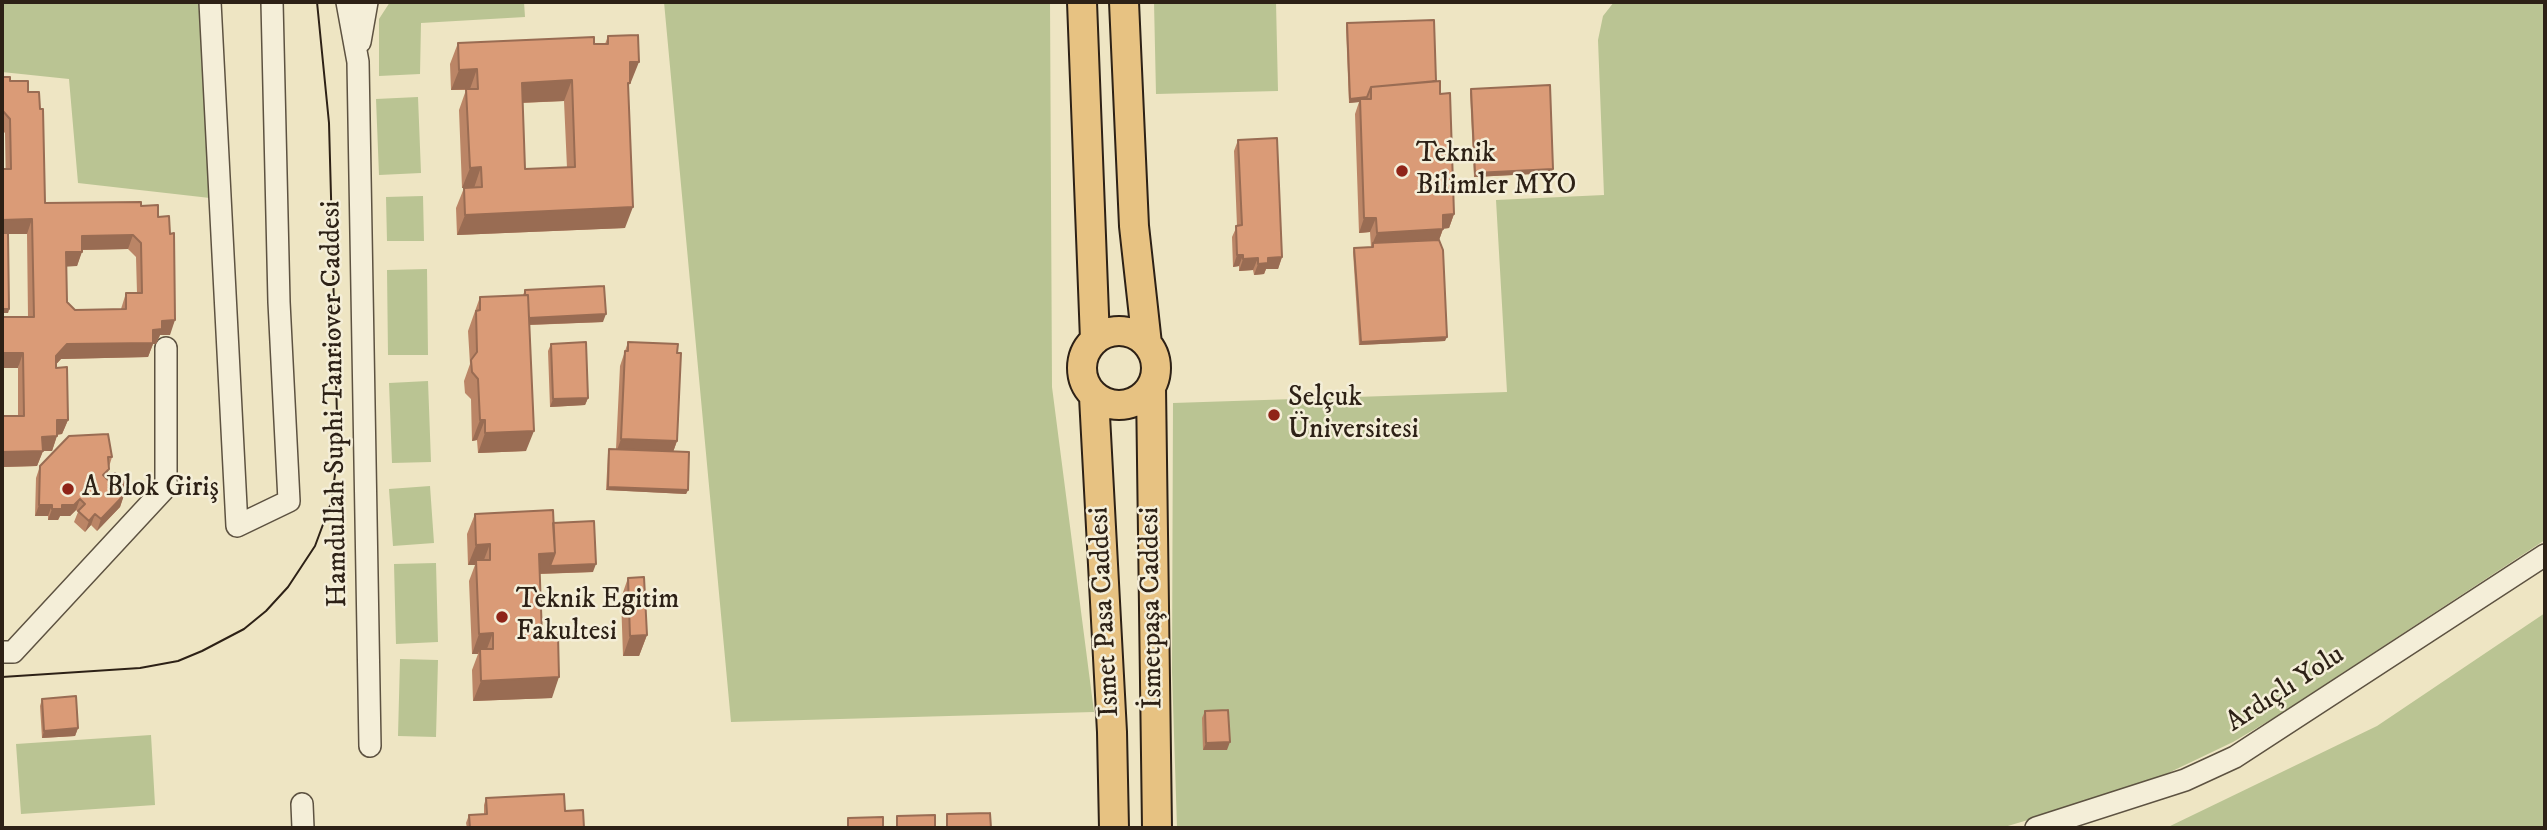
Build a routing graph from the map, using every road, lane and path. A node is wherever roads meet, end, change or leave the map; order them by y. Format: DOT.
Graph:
graph roads {
  1 [pos="210,2"];
  2 [pos="272,2"];
  3 [pos="347,2"];
  4 [pos="367,2"];
  5 [pos="1082,2"];
  6 [pos="1124,2"];
  7 [pos="358,62"];
  8 [pos="1095,340"];
  9 [pos="1147,344"];
  10 [pos="166,348"];
  11 [pos="1151,387"];
  12 [pos="1094,397"];
  13 [pos="2545,555"];
  14 [pos="2,652"];
  15 [pos="370,746"];
  16 [pos="302,804"];
  17 [pos="303,828"];
  18 [pos="1114,828"];
  19 [pos="1157,828"];
  20 [pos="2036,828"];
  1 -- 2 [label="street"];
  3 -- 7 [label="street"];
  4 -- 7 [label="street"];
  5 -- 8 [label="main road"];
  6 -- 9 [label="main road"];
  7 -- 15 [label="street, Hamdullah Suphi Tanriover Caddesi"];
  8 -- 9 [label="main road"];
  8 -- 12 [label="main road"];
  9 -- 11 [label="main road"];
  10 -- 14 [label="street"];
  11 -- 12 [label="main road"];
  11 -- 19 [label="main road, İsmetpaşa Caddesi"];
  12 -- 18 [label="main road, Ismet Pasa Caddesi"];
  13 -- 20 [label="street, Ardıçlı Yolu"];
  16 -- 17 [label="street"];
}
